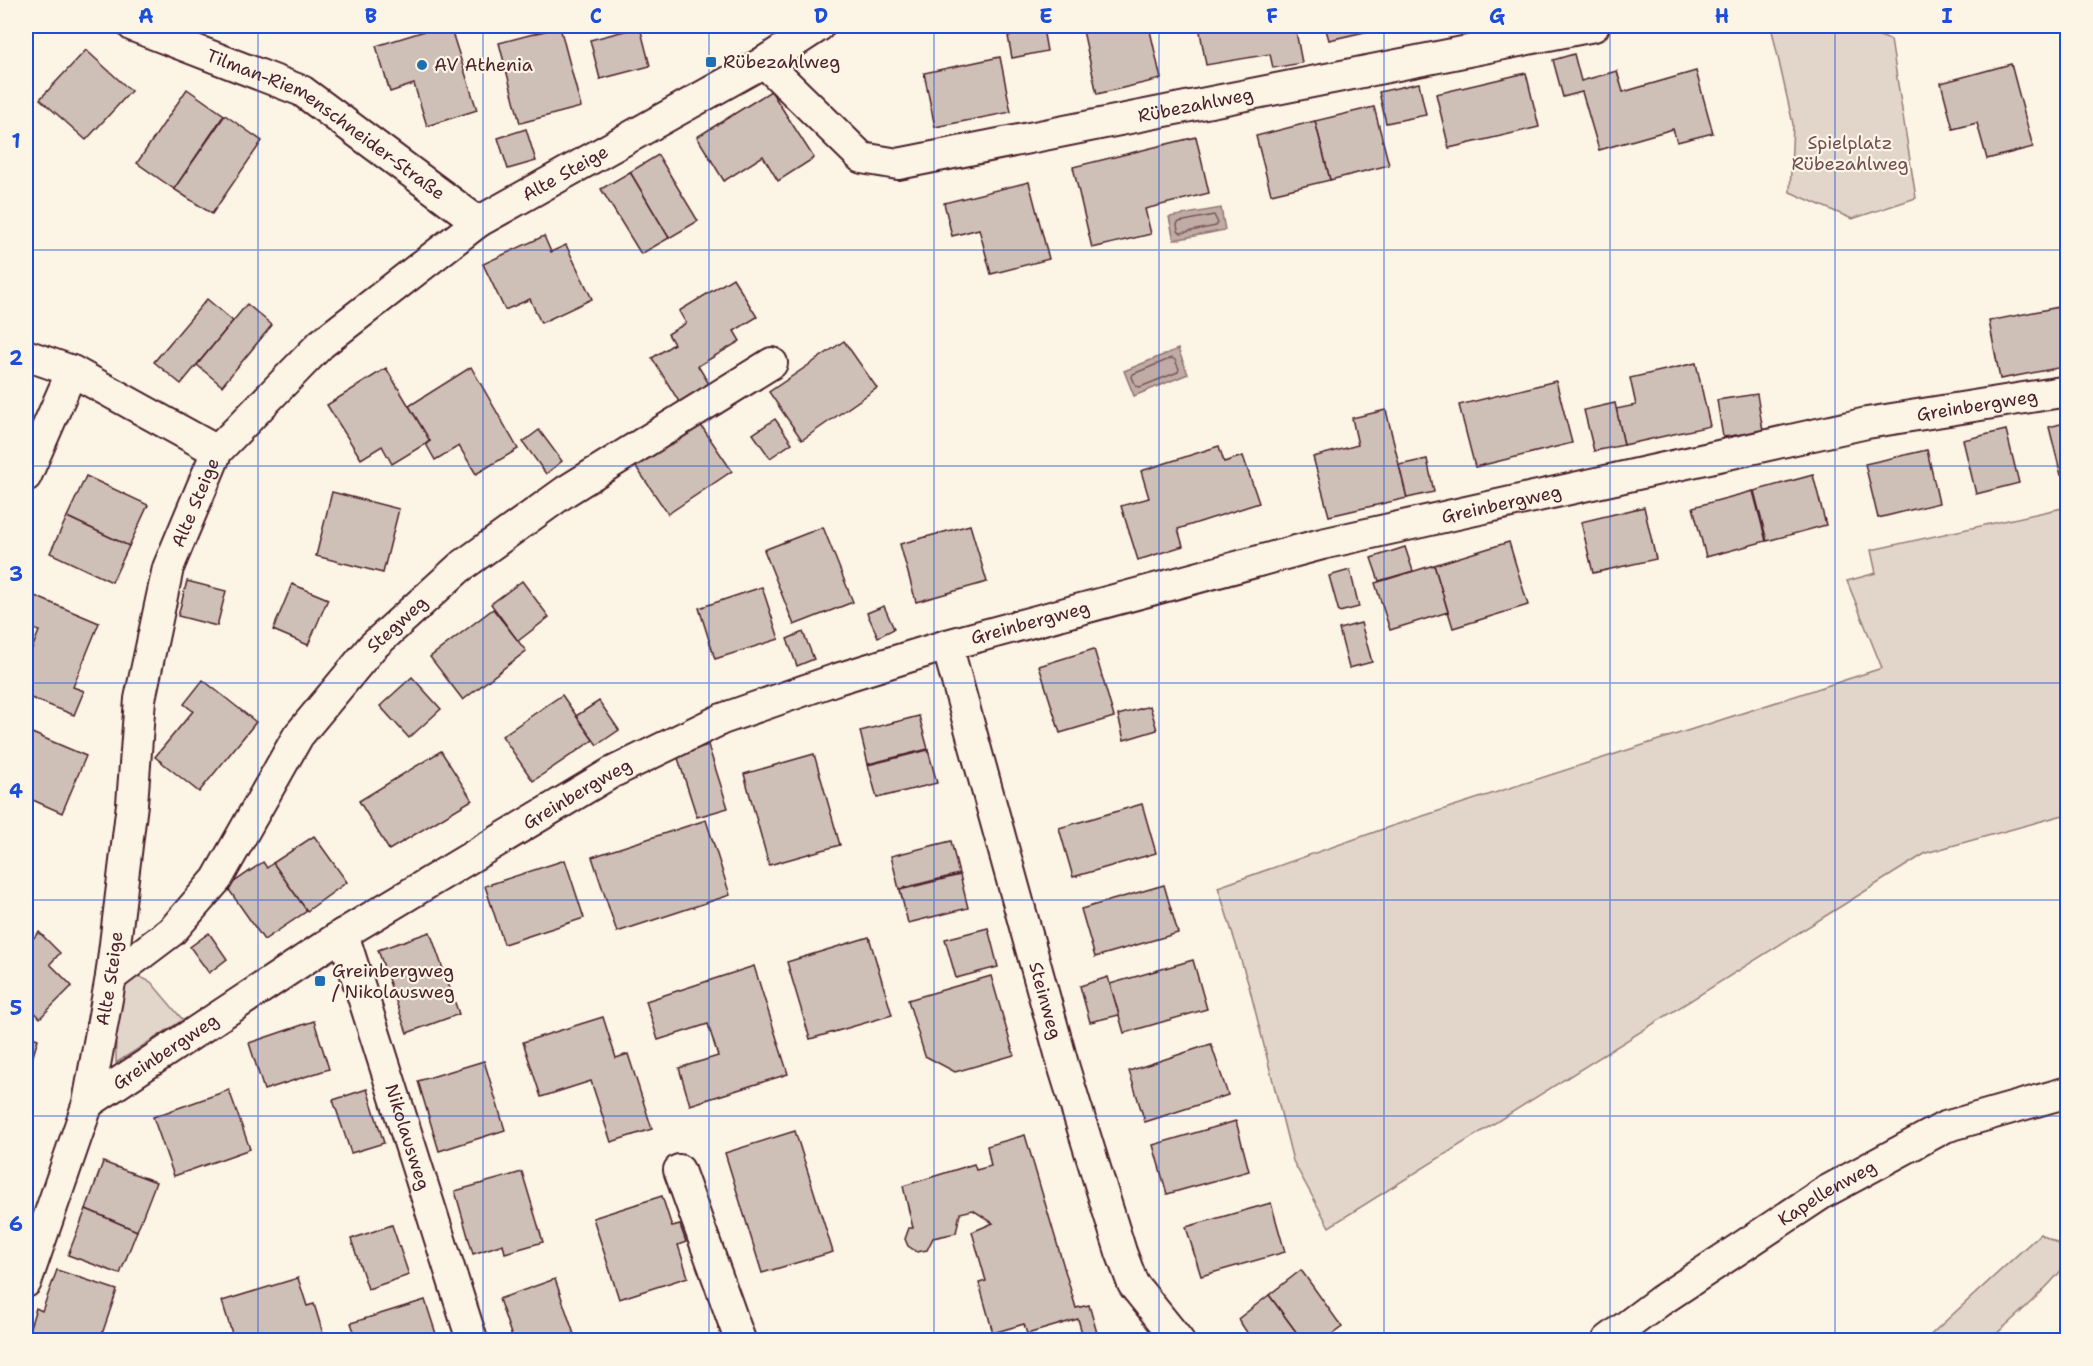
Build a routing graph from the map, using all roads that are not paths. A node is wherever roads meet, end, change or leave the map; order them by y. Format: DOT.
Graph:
graph roads {
  1 [pos="133,26"];
  2 [pos="819,26"];
  3 [pos="1594,26"];
  4 [pos="764,62"];
  5 [pos="478,222"];
  6 [pos="26,355"];
  7 [pos="772,363"];
  8 [pos="72,371"];
  9 [pos="2067,391"];
  10 [pos="218,451"];
  11 [pos="26,476"];
  12 [pos="947,645"];
  13 [pos="343,934"];
  14 [pos="111,976"];
  15 [pos="2067,1092"];
  16 [pos="88,1103"];
  17 [pos="680,1170"];
  18 [pos="26,1279"];
  19 [pos="472,1341"];
  20 [pos="740,1341"];
  21 [pos="1178,1341"];
  22 [pos="1608,1341"];
  1 -- 5 [label="street, Tilman-Riemenschneider-Straße"];
  2 -- 4 [label="street, Alte Steige"];
  3 -- 4 [label="street, Rübezahlweg"];
  4 -- 5 [label="street, Alte Steige"];
  5 -- 10 [label="street, Alte Steige"];
  6 -- 8 [label="street"];
  7 -- 14 [label="street, Stegweg"];
  8 -- 10 [label="street"];
  8 -- 11 [label="street"];
  9 -- 12 [label="street, Greinbergweg"];
  10 -- 14 [label="street, Alte Steige"];
  12 -- 13 [label="street, Greinbergweg"];
  12 -- 21 [label="street, Steinweg"];
  13 -- 16 [label="street, Greinbergweg"];
  13 -- 19 [label="street, Nikolausweg"];
  14 -- 16 [label="street, Alte Steige"];
  15 -- 22 [label="street, Kapellenweg"];
  16 -- 18 [label="street, Alte Steige"];
  17 -- 20 [label="street"];
}
